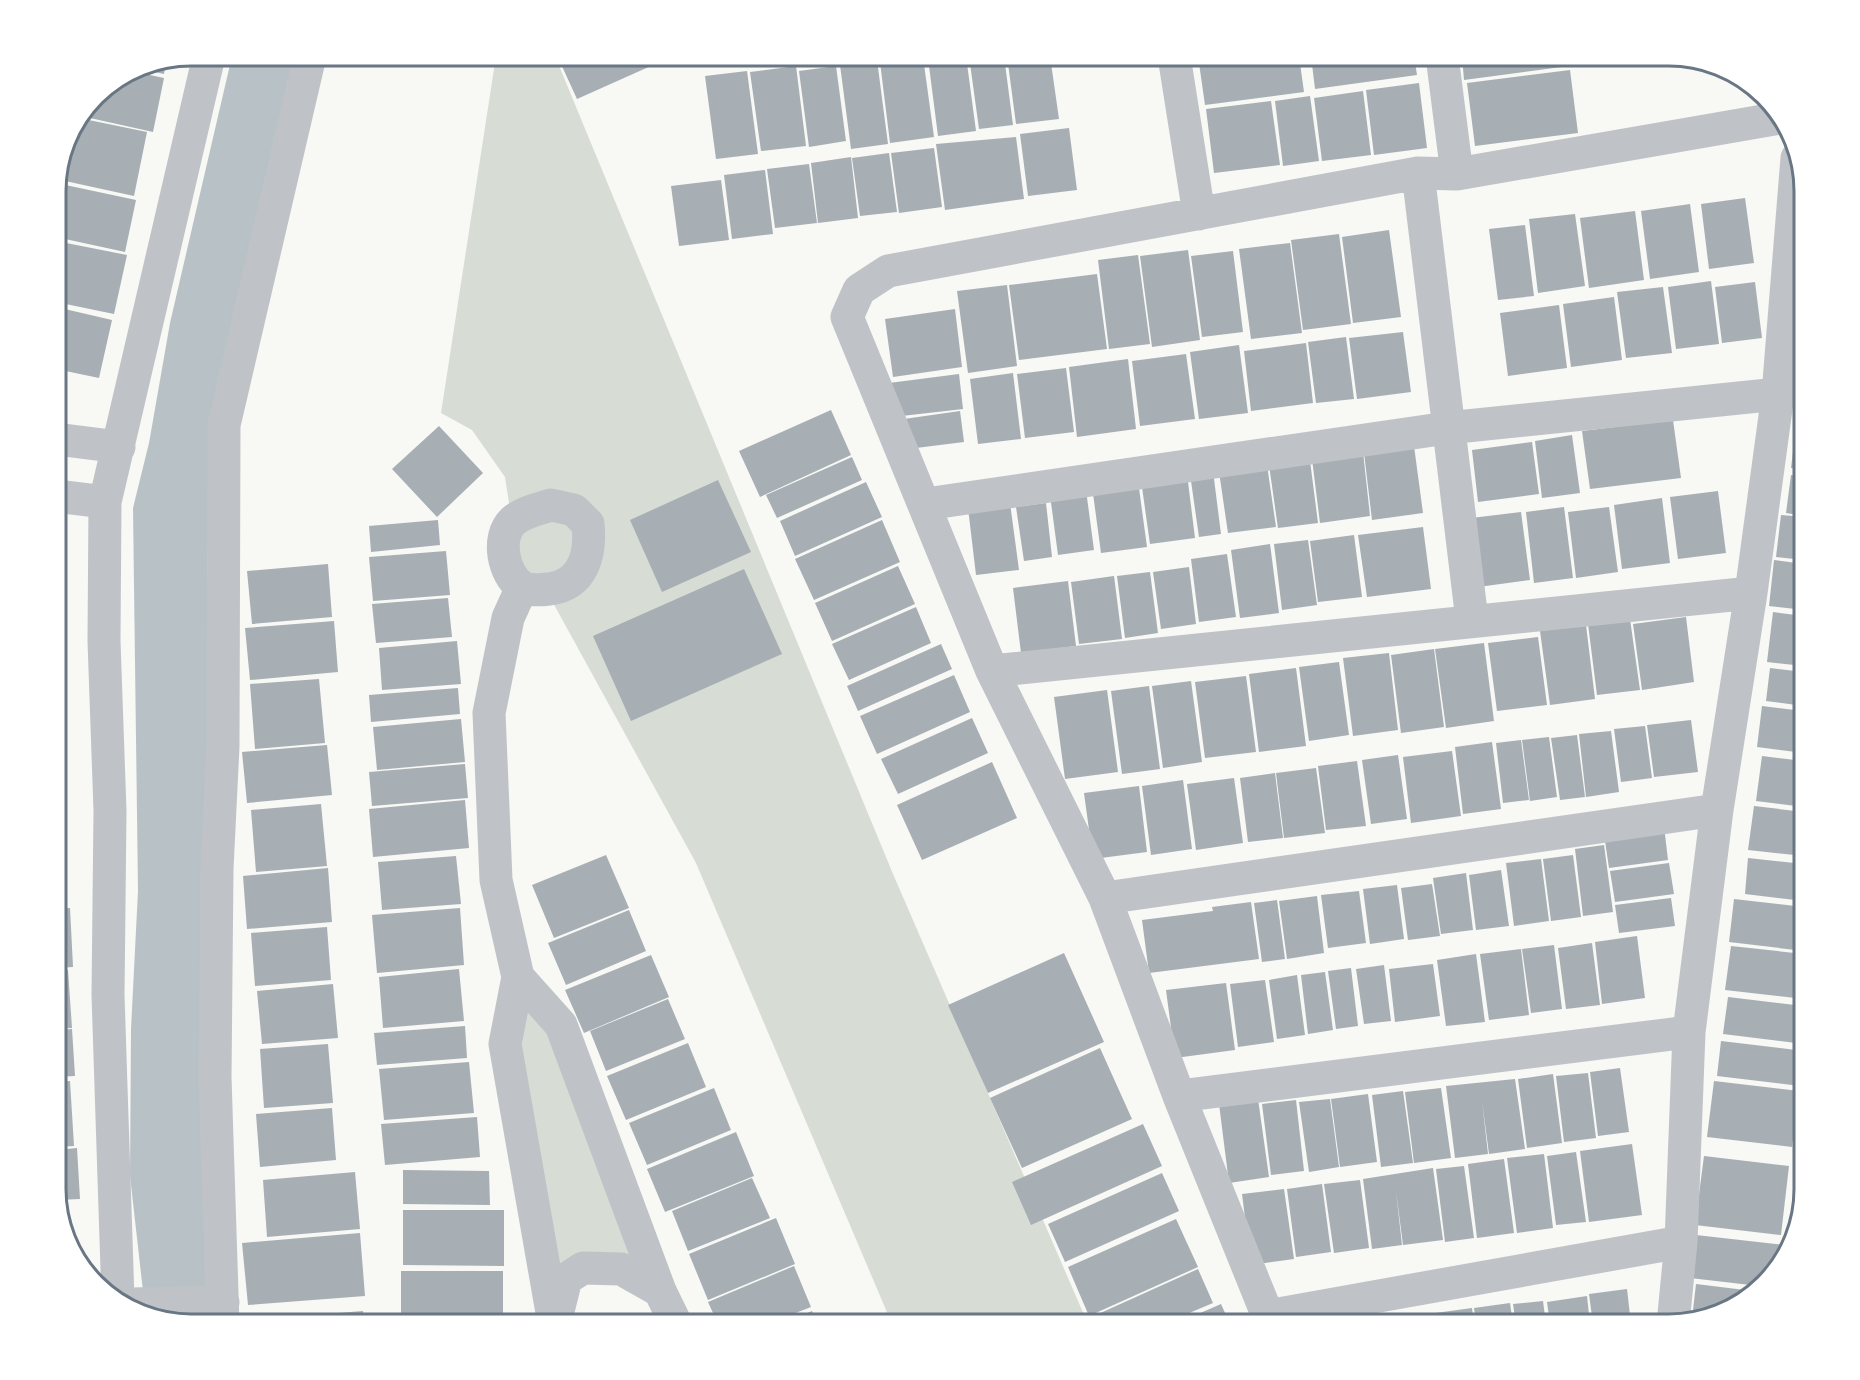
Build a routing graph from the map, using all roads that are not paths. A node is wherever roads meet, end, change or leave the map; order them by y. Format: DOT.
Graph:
graph roads {
  1 [pos="207,66"];
  2 [pos="308,66"];
  3 [pos="1176,66"];
  4 [pos="1443,66"];
  5 [pos="1771,120"];
  6 [pos="1418,173"];
  7 [pos="1457,174"];
  8 [pos="1794,195"];
  9 [pos="1199,214"];
  10 [pos="1778,394"];
  11 [pos="1447,428"];
  12 [pos="66,440"];
  13 [pos="119,447"];
  14 [pos="66,497"];
  15 [pos="105,502"];
  16 [pos="926,504"];
  17 [pos="522,587"];
  18 [pos="1751,593"];
  19 [pos="1472,620"];
  20 [pos="992,671"];
  21 [pos="1717,810"];
  22 [pos="1105,898"];
  23 [pos="518,977"];
  24 [pos="1689,1032"];
  25 [pos="1179,1096"];
  26 [pos="1681,1242"];
  27 [pos="660,1291"];
  28 [pos="130,1298"];
  29 [pos="143,1304"];
  30 [pos="214,1309"];
  31 [pos="552,1314"];
  32 [pos="557,1314"];
  33 [pos="671,1314"];
  34 [pos="1267,1314"];
  35 [pos="1301,1314"];
  36 [pos="1674,1314"];
  1 -- 13 [label="street"];
  2 -- 30 [label="street"];
  3 -- 9 [label="street"];
  4 -- 7 [label="street"];
  5 -- 7 [label="street"];
  6 -- 7 [label="street"];
  6 -- 9 [label="street"];
  6 -- 11 [label="street"];
  8 -- 10 [label="street"];
  9 -- 16 [label="street"];
  10 -- 11 [label="street"];
  10 -- 18 [label="street"];
  11 -- 16 [label="street"];
  11 -- 19 [label="street"];
  12 -- 13 [label="street"];
  13 -- 15 [label="street"];
  14 -- 15 [label="street"];
  15 -- 28 [label="street"];
  16 -- 20 [label="street"];
  17 -- 23 [label="street"];
  18 -- 19 [label="street"];
  18 -- 21 [label="street"];
  19 -- 20 [label="street"];
  20 -- 22 [label="street"];
  21 -- 22 [label="street"];
  21 -- 24 [label="street"];
  22 -- 25 [label="street"];
  23 -- 27 [label="street"];
  23 -- 31 [label="street"];
  24 -- 25 [label="street"];
  24 -- 26 [label="street"];
  25 -- 34 [label="street"];
  26 -- 35 [label="street"];
  26 -- 36 [label="street"];
  27 -- 32 [label="street"];
  27 -- 33 [label="street"];
  29 -- 30 [label="street"];
}
